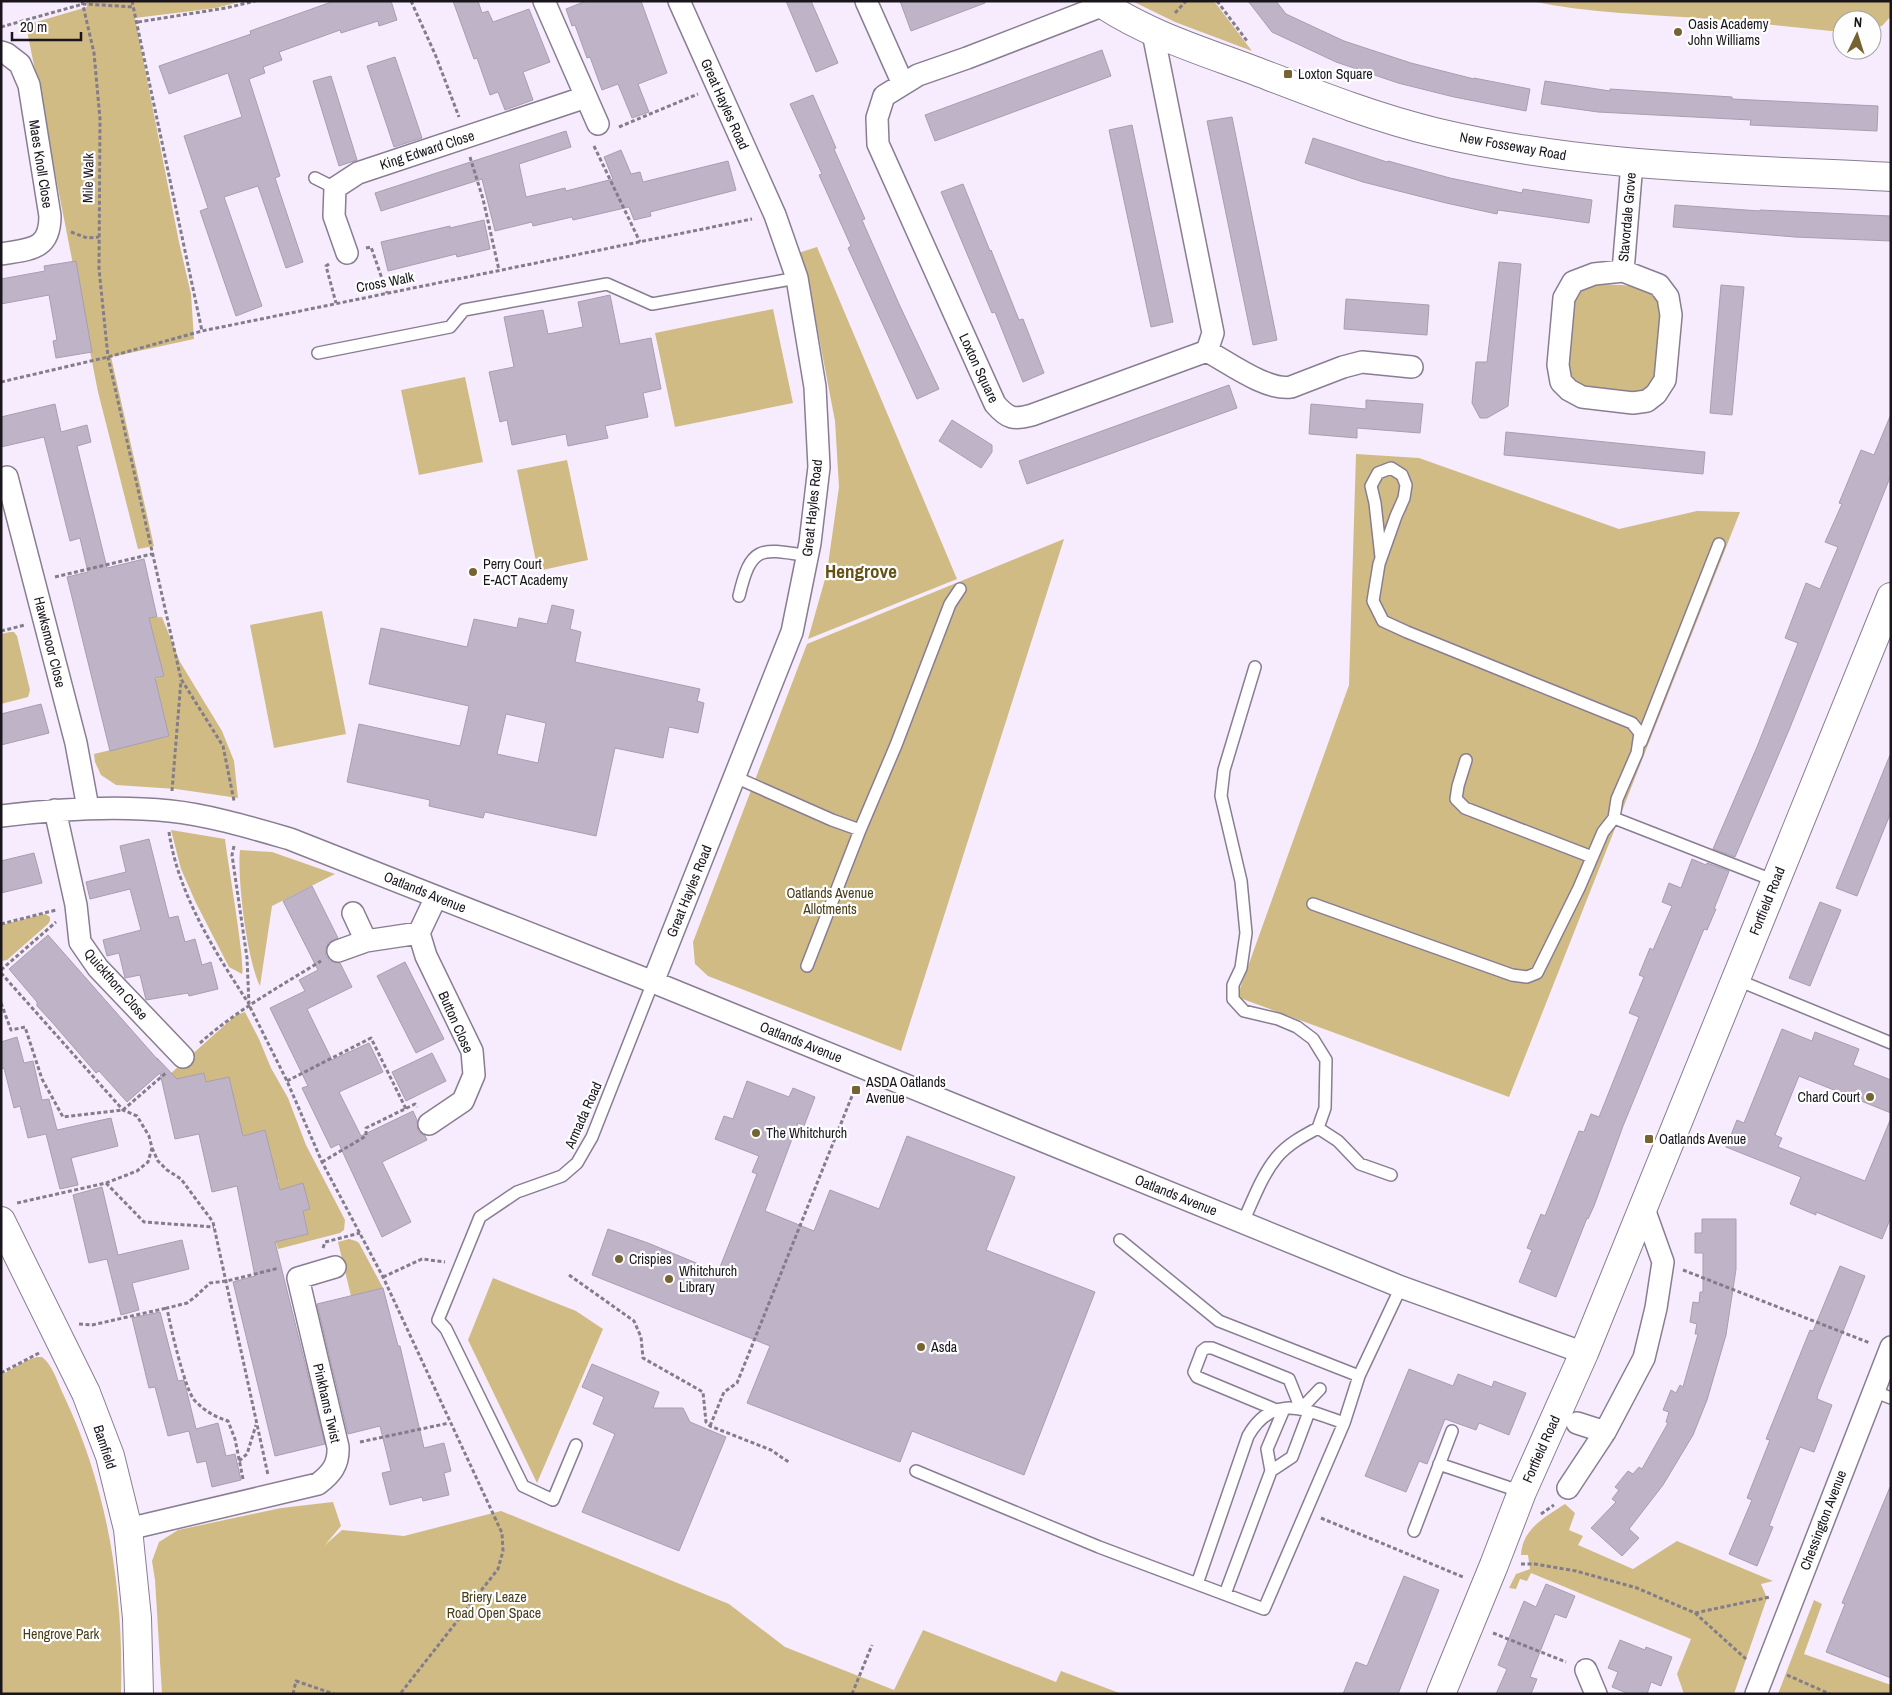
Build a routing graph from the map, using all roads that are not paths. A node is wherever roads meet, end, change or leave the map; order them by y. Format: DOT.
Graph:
graph roads {
  1 [pos="544,1"];
  2 [pos="679,1"];
  3 [pos="866,1"];
  4 [pos="1102,3"];
  5 [pos="1153,33"];
  6 [pos="1,52"];
  7 [pos="903,84"];
  8 [pos="586,97"];
  9 [pos="600,132"];
  10 [pos="1632,163"];
  11 [pos="1891,177"];
  12 [pos="316,178"];
  13 [pos="335,188"];
  14 [pos="347,253"];
  15 [pos="1,254"];
  16 [pos="1623,271"];
  17 [pos="797,278"];
  18 [pos="1207,351"];
  19 [pos="318,353"];
  20 [pos="1412,367"];
  21 [pos="7,477"];
  22 [pos="1719,544"];
  23 [pos="808,556"];
  24 [pos="1382,556"];
  25 [pos="960,589"];
  26 [pos="739,596"];
  27 [pos="1891,597"];
  28 [pos="1255,667"];
  29 [pos="1637,753"];
  30 [pos="1466,760"];
  31 [pos="735,777"];
  32 [pos="88,808"];
  33 [pos="55,810"];
  34 [pos="1,816"];
  35 [pos="1614,818"];
  36 [pos="860,830"];
  37 [pos="1592,857"];
  38 [pos="1775,881"];
  39 [pos="436,897"];
  40 [pos="1313,904"];
  41 [pos="353,912"];
  42 [pos="419,933"];
  43 [pos="366,941"];
  44 [pos="338,951"];
  45 [pos="807,966"];
  46 [pos="1735,980"];
  47 [pos="653,982"];
  48 [pos="1891,1043"];
  49 [pos="183,1057"];
  50 [pos="429,1124"];
  51 [pos="1318,1128"];
  52 [pos="1390,1175"];
  53 [pos="1643,1206"];
  54 [pos="8,1212"];
  55 [pos="1243,1222"];
  56 [pos="1120,1240"];
  57 [pos="335,1267"];
  58 [pos="1401,1288"];
  59 [pos="1584,1353"];
  60 [pos="1888,1353"];
  61 [pos="1359,1376"];
  62 [pos="1320,1389"];
  63 [pos="1882,1394"];
  64 [pos="1279,1409"];
  65 [pos="1305,1410"];
  66 [pos="1344,1423"];
  67 [pos="1577,1423"];
  68 [pos="1452,1431"];
  69 [pos="1605,1432"];
  70 [pos="576,1445"];
  71 [pos="1439,1464"];
  72 [pos="916,1471"];
  73 [pos="1271,1471"];
  74 [pos="1568,1488"];
  75 [pos="1522,1492"];
  76 [pos="128,1529"];
  77 [pos="1414,1531"];
  78 [pos="1197,1584"];
  79 [pos="1225,1594"];
  80 [pos="1586,1670"];
  81 [pos="139,1694"];
  82 [pos="1441,1694"];
  83 [pos="1596,1694"];
  84 [pos="1756,1694"];
  1 -- 8 [label="street"];
  2 -- 17 [label="street, Great Hayles Road"];
  3 -- 7 [label="street"];
  4 -- 5 [label="street, New Fosseway Road"];
  4 -- 7 [label="street, Loxton Square"];
  5 -- 10 [label="street, New Fosseway Road"];
  5 -- 18 [label="street"];
  6 -- 15 [label="street, Maes Knoll Close"];
  7 -- 18 [label="street, Loxton Square"];
  8 -- 9 [label="street"];
  8 -- 13 [label="street, King Edward Close"];
  10 -- 11 [label="street, New Fosseway Road"];
  10 -- 16 [label="street, Stavordale Grove"];
  12 -- 13 [label="lane"];
  13 -- 14 [label="street"];
  16 -- 16 [label="street, Stavordale Grove"];
  17 -- 19 [label="lane"];
  17 -- 23 [label="street, Great Hayles Road"];
  18 -- 20 [label="street"];
  21 -- 32 [label="street, Hawksmoor Close"];
  22 -- 29 [label="lane"];
  23 -- 26 [label="lane"];
  23 -- 31 [label="street, Great Hayles Road"];
  24 -- 24 [label="lane"];
  24 -- 29 [label="lane"];
  25 -- 36 [label="lane"];
  27 -- 38 [label="street, Fortfield Road"];
  28 -- 51 [label="lane"];
  29 -- 35 [label="lane"];
  30 -- 37 [label="lane"];
  31 -- 36 [label="lane"];
  31 -- 47 [label="street, Great Hayles Road"];
  32 -- 33 [label="street, Oatlands Avenue"];
  32 -- 39 [label="street, Oatlands Avenue"];
  33 -- 34 [label="street, Oatlands Avenue"];
  33 -- 49 [label="street, Quickthorn Close"];
  35 -- 37 [label="lane"];
  35 -- 38 [label="lane"];
  36 -- 45 [label="lane"];
  37 -- 40 [label="lane"];
  38 -- 46 [label="street, Fortfield Road"];
  39 -- 42 [label="street"];
  39 -- 47 [label="street, Oatlands Avenue"];
  41 -- 43 [label="street"];
  42 -- 43 [label="street"];
  42 -- 50 [label="street, Button Close"];
  43 -- 44 [label="street"];
  46 -- 48 [label="lane"];
  46 -- 53 [label="street, Fortfield Road"];
  47 -- 55 [label="street, Oatlands Avenue"];
  47 -- 70 [label="lane, Armada Road"];
  51 -- 52 [label="lane"];
  51 -- 55 [label="lane"];
  53 -- 59 [label="street, Fortfield Road"];
  53 -- 69 [label="street"];
  54 -- 76 [label="street, Bamfield"];
  55 -- 58 [label="street, Oatlands Avenue"];
  56 -- 61 [label="lane"];
  57 -- 76 [label="street, Pinkhams Twist"];
  58 -- 59 [label="street, Oatlands Avenue"];
  58 -- 61 [label="lane"];
  59 -- 75 [label="street, Fortfield Road"];
  60 -- 63 [label="street, Chessington Avenue"];
  61 -- 66 [label="lane"];
  62 -- 65 [label="lane"];
  63 -- 84 [label="street, Chessington Avenue"];
  64 -- 65 [label="lane"];
  64 -- 65 [label="lane"];
  64 -- 73 [label="lane"];
  64 -- 78 [label="lane"];
  65 -- 66 [label="lane"];
  65 -- 73 [label="lane"];
  66 -- 79 [label="lane"];
  67 -- 69 [label="street, Fortfield Road"];
  68 -- 71 [label="lane"];
  69 -- 74 [label="street"];
  71 -- 75 [label="lane"];
  71 -- 77 [label="lane"];
  72 -- 78 [label="lane"];
  73 -- 79 [label="lane"];
  75 -- 82 [label="street, Fortfield Road"];
  76 -- 81 [label="street, Bamfield"];
  78 -- 79 [label="lane"];
  80 -- 83 [label="street"];
}
